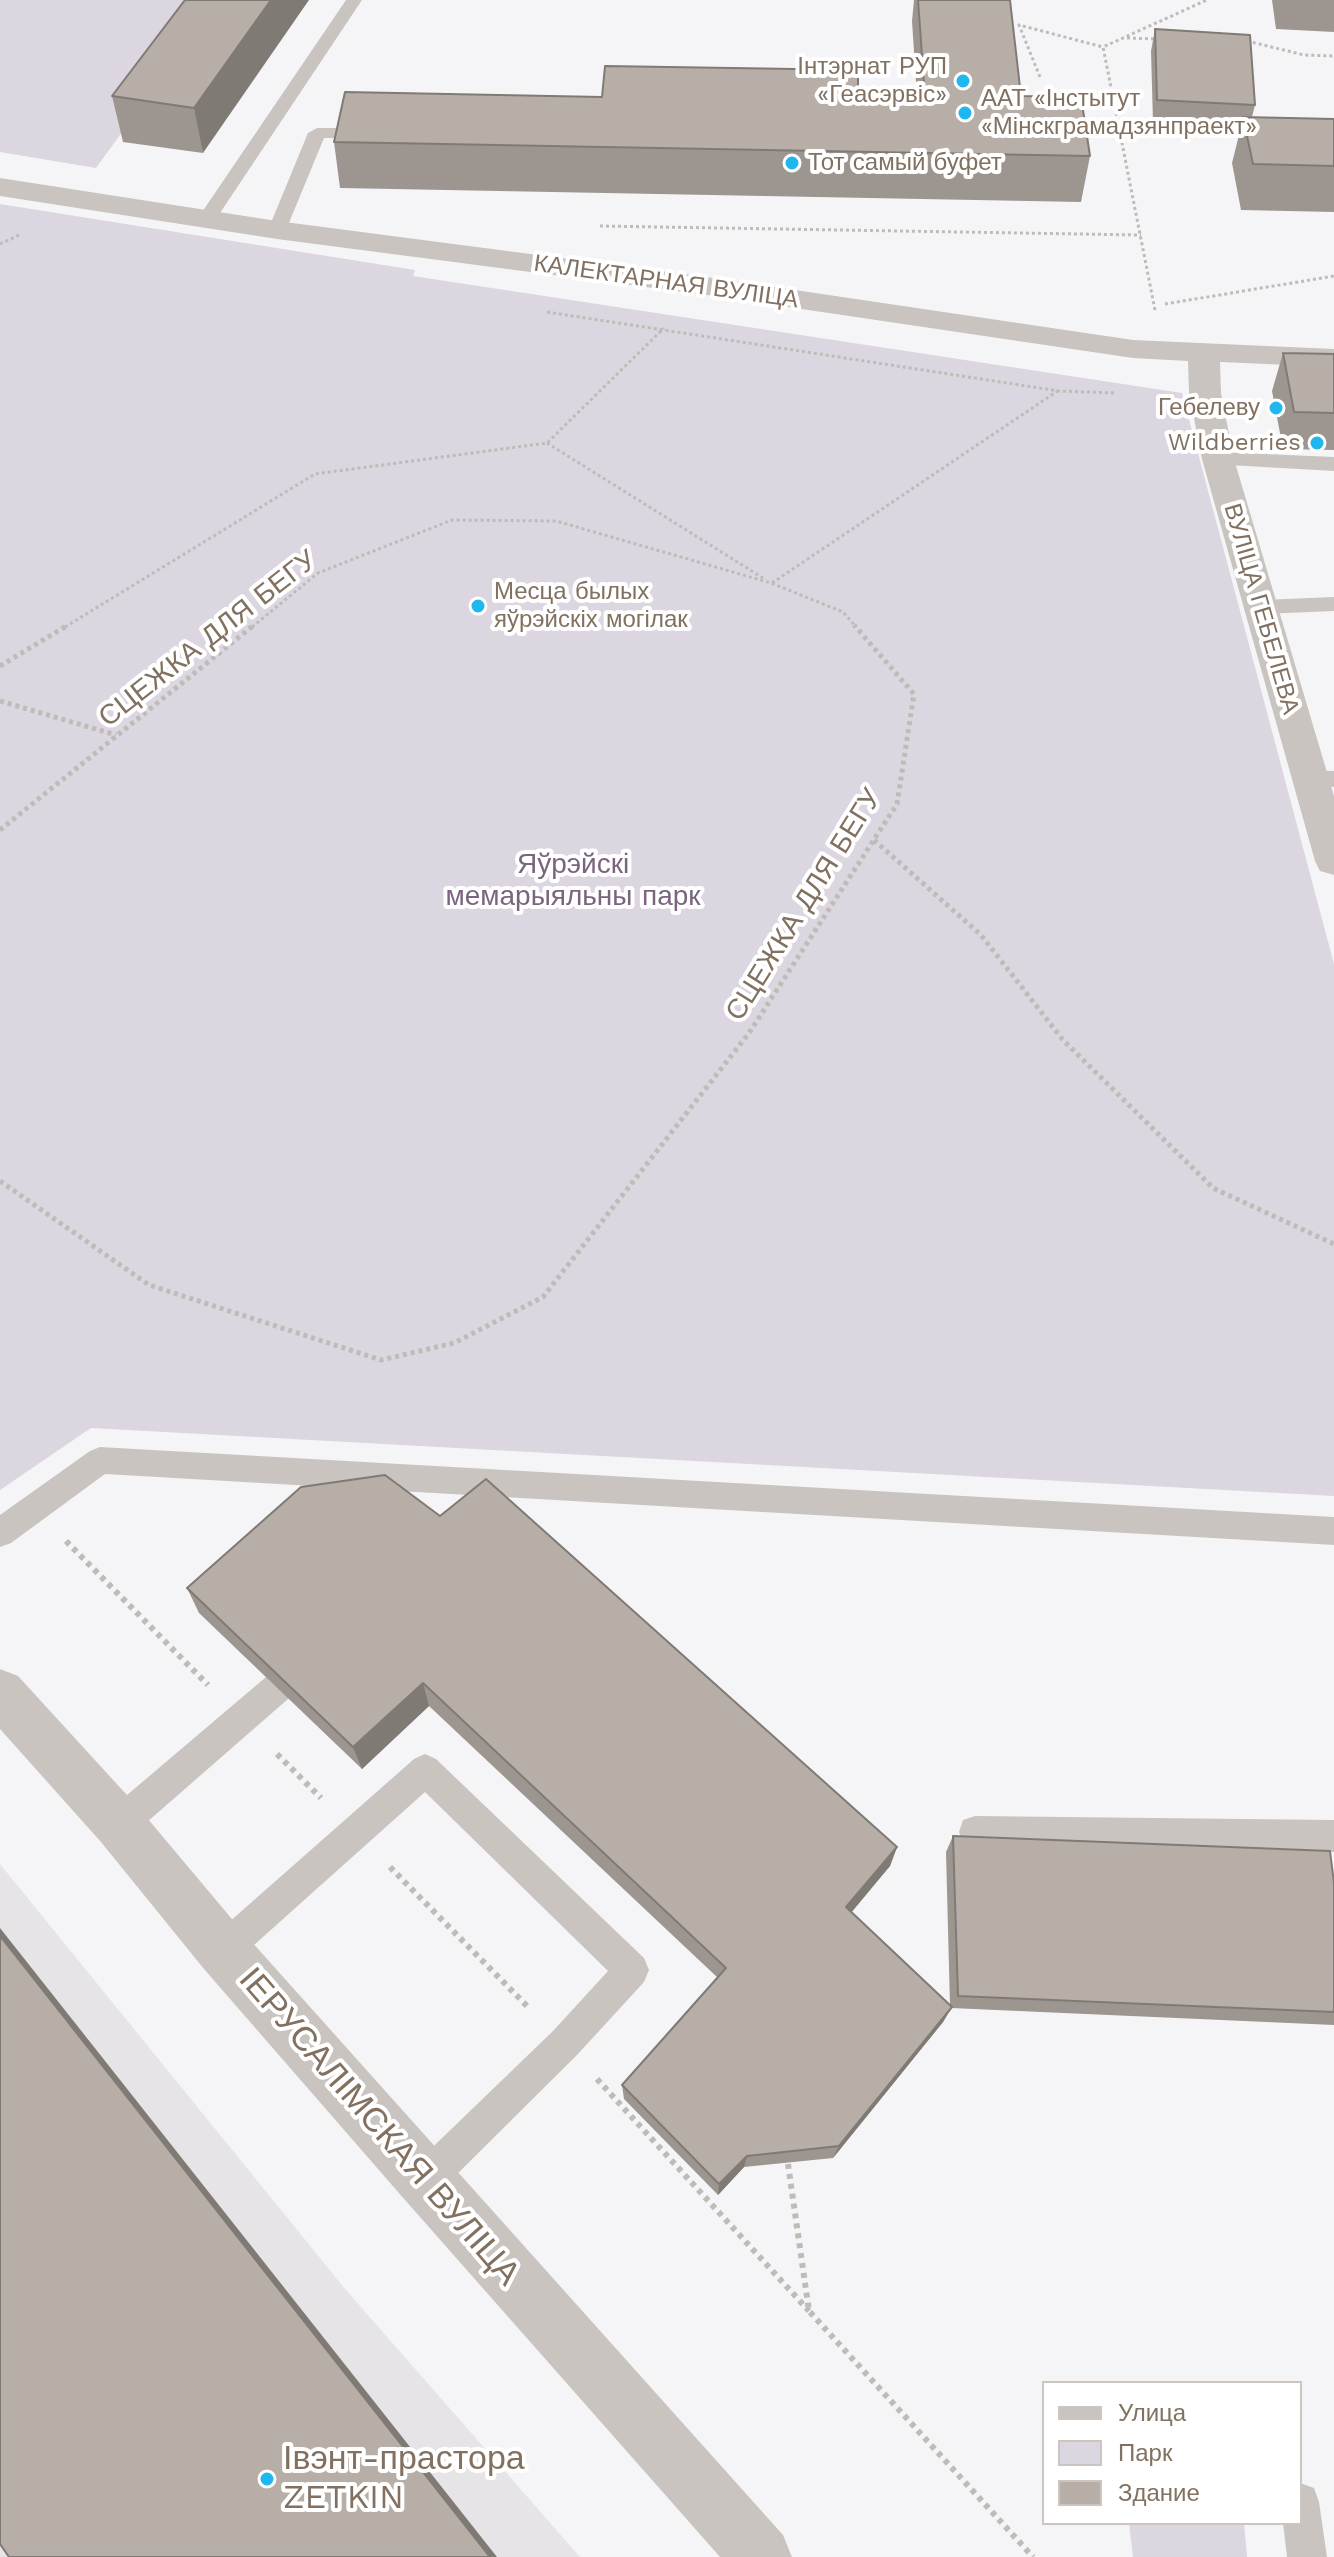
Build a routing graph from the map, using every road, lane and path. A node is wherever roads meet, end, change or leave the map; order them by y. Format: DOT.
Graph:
graph roads {
  1 [pos="354,0"];
  2 [pos="1207,0"];
  3 [pos="1122,38"];
  4 [pos="1170,39"];
  5 [pos="1233,41"];
  6 [pos="1103,47"];
  7 [pos="1334,56"];
  8 [pos="1040,77"];
  9 [pos="396,133"];
  10 [pos="0,187"];
  11 [pos="207,218"];
  12 [pos="585,225"];
  13 [pos="277,230"];
  14 [pos="1141,235"];
  15 [pos="1334,276"];
  16 [pos="707,286"];
  17 [pos="1155,306"];
  18 [pos="1156,316"];
  19 [pos="1133,349"];
  20 [pos="1204,355"];
  21 [pos="1334,358"];
  22 [pos="547,443"];
  23 [pos="1218,459"];
  24 [pos="1334,464"];
  25 [pos="771,583"];
  26 [pos="1334,604"];
  27 [pos="1262,607"];
  28 [pos="0,666"];
  29 [pos="0,701"];
  30 [pos="116,735"];
  31 [pos="1322,779"];
  32 [pos="0,830"];
  33 [pos="874,840"];
  34 [pos="1334,861"];
  35 [pos="0,1181"];
  36 [pos="1334,1244"];
  37 [pos="34,1509"];
  38 [pos="1334,1531"];
  39 [pos="0,1533"];
  40 [pos="277,1688"];
  41 [pos="0,1693"];
  42 [pos="241,1719"];
  43 [pos="119,1824"];
  44 [pos="356,1832"];
  45 [pos="975,1832"];
  46 [pos="1334,1836"];
  47 [pos="223,1950"];
  48 [pos="565,2043"];
  49 [pos="788,2164"];
  50 [pos="425,2180"];
  51 [pos="809,2311"];
  52 [pos="1302,2518"];
  53 [pos="761,2557"];
  54 [pos="1033,2557"];
  55 [pos="1307,2557"];
  1 -- 11 [label="lane"];
  2 -- 3 [label="path"];
  3 -- 4 [label="path"];
  3 -- 6 [label="path"];
  5 -- 7 [label="path"];
  6 -- 8 [label="path"];
  6 -- 14 [label="path"];
  9 -- 13 [label="lane"];
  10 -- 11 [label="street, КАЛЕКТАРНАЯ ВУЛІЦА"];
  11 -- 13 [label="street, КАЛЕКТАРНАЯ ВУЛІЦА"];
  12 -- 14 [label="path"];
  13 -- 16 [label="street, КАЛЕКТАРНАЯ ВУЛІЦА"];
  14 -- 17 [label="path"];
  15 -- 17 [label="path"];
  16 -- 19 [label="street, КАЛЕКТАРНАЯ ВУЛІЦА"];
  16 -- 22 [label="path"];
  17 -- 18 [label="path"];
  19 -- 20 [label="street, КАЛЕКТАРНАЯ ВУЛІЦА"];
  19 -- 25 [label="path"];
  20 -- 21 [label="street, КАЛЕКТАРНАЯ ВУЛІЦА"];
  20 -- 23 [label="street, ВУЛІЦА ГЕБЕЛЕВА"];
  22 -- 25 [label="path"];
  22 -- 28 [label="path"];
  23 -- 24 [label="lane"];
  23 -- 27 [label="street, ВУЛІЦА ГЕБЕЛЕВА"];
  25 -- 30 [label="path, СЦЕЖКА ДЛЯ БЕГУ"];
  25 -- 33 [label="path, СЦЕЖКА ДЛЯ БЕГУ"];
  26 -- 27 [label="lane"];
  27 -- 31 [label="street, ВУЛІЦА ГЕБЕЛЕВА"];
  29 -- 30 [label="path"];
  30 -- 32 [label="path, СЦЕЖКА ДЛЯ БЕГУ"];
  31 -- 34 [label="street, ВУЛІЦА ГЕБЕЛЕВА"];
  33 -- 35 [label="path, СЦЕЖКА ДЛЯ БЕГУ"];
  33 -- 36 [label="path"];
  37 -- 38 [label="lane"];
  37 -- 39 [label="lane"];
  37 -- 42 [label="path"];
  40 -- 42 [label="lane"];
  41 -- 43 [label="street, ІЕРУСАЛІМСКАЯ ВУЛІЦА"];
  42 -- 43 [label="lane"];
  42 -- 44 [label="path"];
  43 -- 47 [label="street, ІЕРУСАЛІМСКАЯ ВУЛІЦА"];
  44 -- 47 [label="lane"];
  44 -- 48 [label="path"];
  44 -- 48 [label="lane"];
  45 -- 46 [label="lane"];
  47 -- 50 [label="street, ІЕРУСАЛІМСКАЯ ВУЛІЦА"];
  48 -- 50 [label="lane"];
  48 -- 51 [label="path"];
  49 -- 51 [label="path"];
  50 -- 53 [label="street, ІЕРУСАЛІМСКАЯ ВУЛІЦА"];
  51 -- 54 [label="path"];
  52 -- 55 [label="lane"];
}
